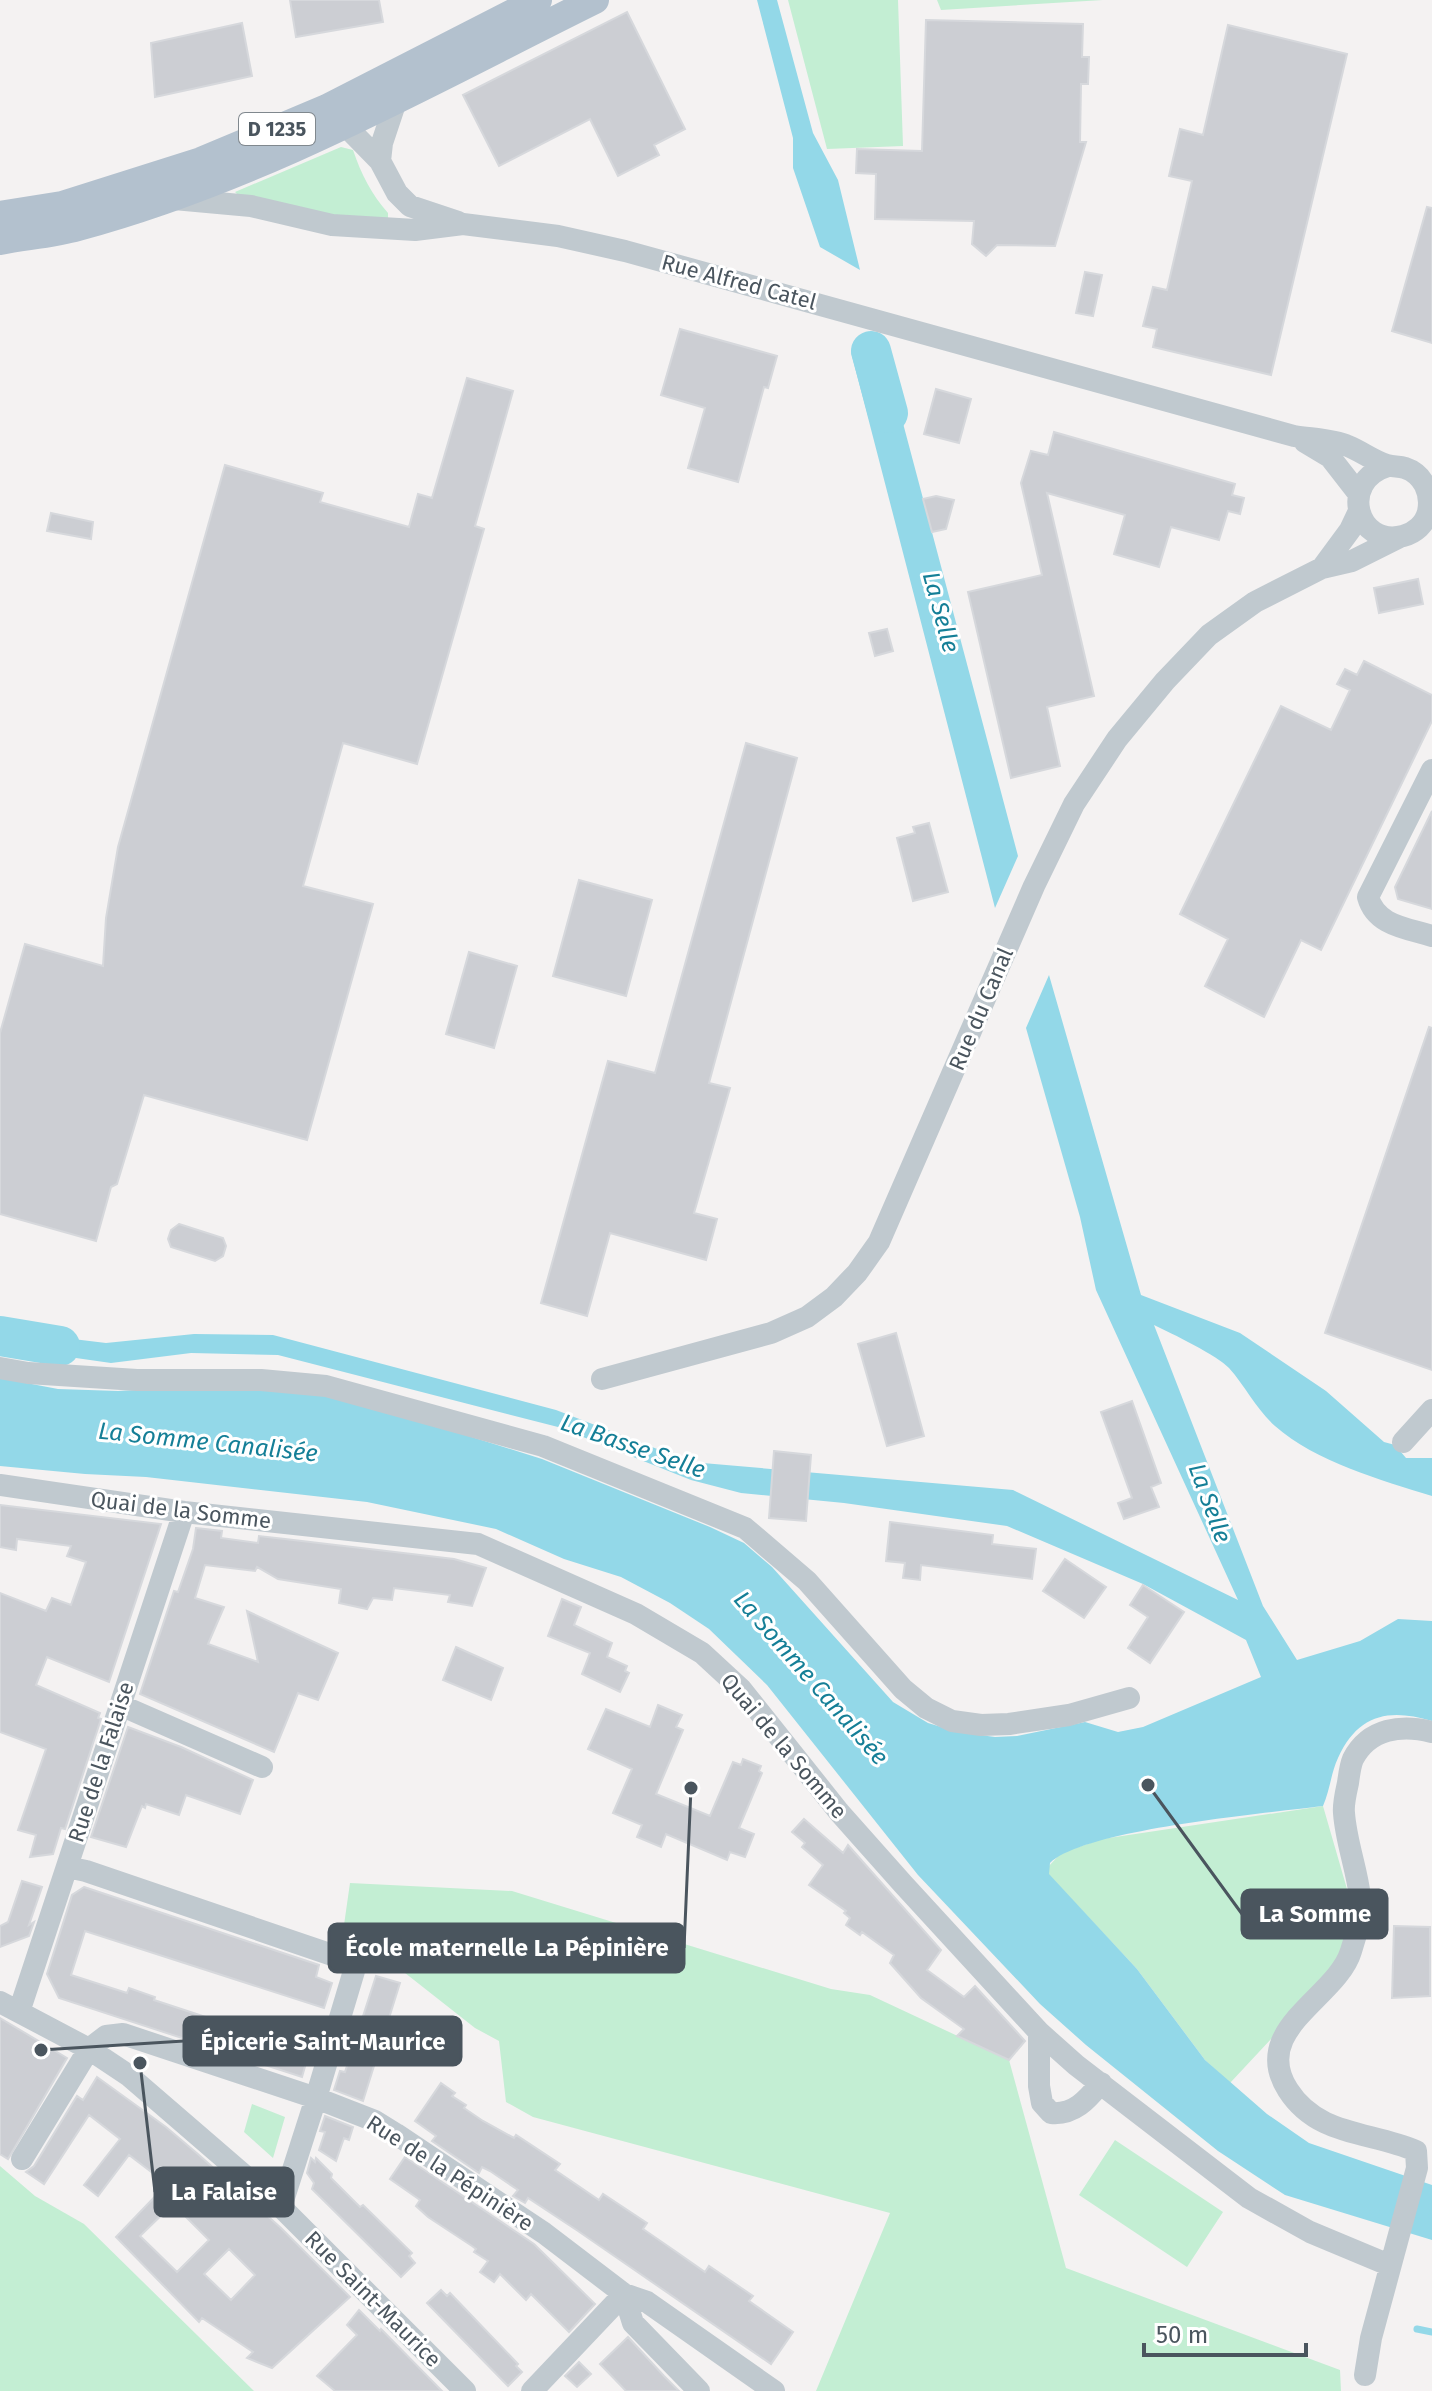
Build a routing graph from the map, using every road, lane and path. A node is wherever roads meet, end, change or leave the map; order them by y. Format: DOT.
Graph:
graph roads {
  1 [pos="538,0"];
  2 [pos="595,0"];
  3 [pos="396,101"];
  4 [pos="336,117"];
  5 [pos="380,161"];
  6 [pos="172,198"];
  7 [pos="0,215"];
  8 [pos="463,224"];
  9 [pos="0,241"];
  10 [pos="1294,436"];
  11 [pos="1388,466"];
  12 [pos="1358,502"];
  13 [pos="1430,515"];
  14 [pos="1398,538"];
  15 [pos="1322,568"];
  16 [pos="1432,770"];
  17 [pos="1432,936"];
  18 [pos="0,1368"];
  19 [pos="602,1379"];
  20 [pos="1432,1410"];
  21 [pos="1403,1442"];
  22 [pos="0,1485"];
  23 [pos="184,1512"];
  24 [pos="1129,1698"];
  25 [pos="120,1705"];
  26 [pos="1432,1732"];
  27 [pos="262,1767"];
  28 [pos="67,1867"];
  29 [pos="9,2007"];
  30 [pos="1039,2032"];
  31 [pos="89,2049"];
  32 [pos="1101,2083"];
  33 [pos="316,2098"];
  34 [pos="22,2159"];
  35 [pos="281,2207"];
  36 [pos="1389,2265"];
  37 [pos="624,2294"];
  38 [pos="1365,2375"];
  39 [pos="465,2391"];
  40 [pos="532,2391"];
  41 [pos="699,2391"];
  42 [pos="774,2391"];
  1 -- 4 [label="main road, D 1235"];
  2 -- 3 [label="main road, D 1235"];
  3 -- 4 [label="main road, D 1235"];
  3 -- 5 [label="street"];
  4 -- 5 [label="street"];
  4 -- 6 [label="main road, D 1235"];
  4 -- 7 [label="main road, D 1235"];
  5 -- 8 [label="street"];
  6 -- 8 [label="street, Rue Alfred Catel"];
  6 -- 9 [label="main road, D 1235"];
  8 -- 10 [label="street, Rue Alfred Catel"];
  10 -- 11 [label="street, Rue Alfred Catel"];
  10 -- 12 [label="street, Rue Alfred Catel"];
  11 -- 12 [label="street"];
  11 -- 13 [label="street"];
  12 -- 14 [label="street"];
  12 -- 15 [label="street, Rue du Canal"];
  13 -- 14 [label="street"];
  14 -- 15 [label="street, Rue du Canal"];
  15 -- 19 [label="street, Rue du Canal"];
  16 -- 17 [label="street"];
  18 -- 24 [label="street"];
  20 -- 21 [label="street"];
  22 -- 23 [label="street, Quai de la Somme"];
  23 -- 25 [label="street, Rue de la Falaise"];
  23 -- 30 [label="street, Quai de la Somme"];
  25 -- 27 [label="street"];
  25 -- 28 [label="street, Rue de la Falaise"];
  26 -- 36 [label="street"];
  28 -- 29 [label="street, Rue de la Falaise"];
  28 -- 33 [label="street"];
  29 -- 31 [label="street, Rue Saint-Maurice"];
  30 -- 32 [label="street, Quai de la Somme"];
  30 -- 32 [label="street"];
  31 -- 33 [label="street"];
  31 -- 34 [label="street"];
  31 -- 35 [label="street, Rue Saint-Maurice"];
  32 -- 36 [label="street, Quai de la Somme"];
  33 -- 35 [label="street"];
  33 -- 37 [label="street, Rue de la Pépinière"];
  35 -- 39 [label="street, Rue Saint-Maurice"];
  36 -- 38 [label="street"];
  37 -- 40 [label="street"];
  37 -- 41 [label="street, Rue de la Pépinière"];
  37 -- 42 [label="street, Rue de la Pépinière"];
}
